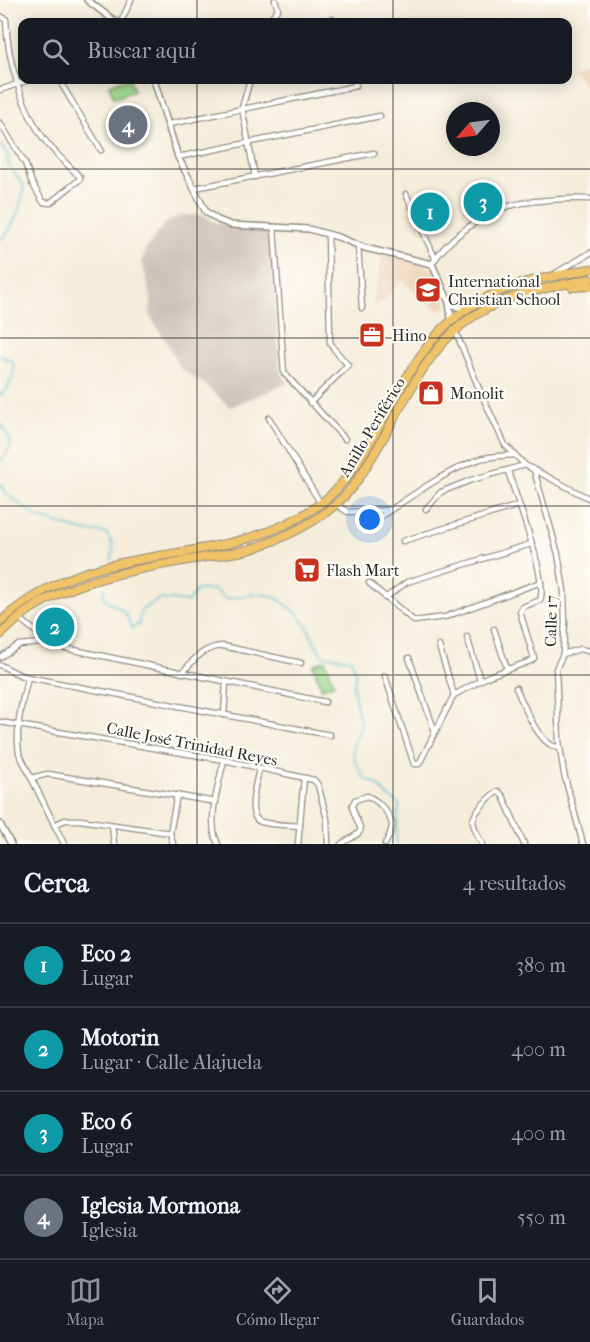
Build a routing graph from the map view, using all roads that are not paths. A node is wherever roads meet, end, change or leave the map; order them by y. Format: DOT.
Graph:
graph roads {
  1 [pos="87,0"];
  2 [pos="131,0"];
  3 [pos="275,0"];
  4 [pos="273,15"];
  5 [pos="0,16"];
  6 [pos="111,18"];
  7 [pos="123,18"];
  8 [pos="18,83"];
  9 [pos="18,84"];
  10 [pos="61,84"];
  11 [pos="155,84"];
  12 [pos="249,84"];
  13 [pos="355,84"];
  14 [pos="0,90"];
  15 [pos="242,108"];
  16 [pos="380,116"];
  17 [pos="0,123"];
  18 [pos="169,124"];
  19 [pos="249,143"];
  20 [pos="101,150"];
  21 [pos="374,153"];
  22 [pos="178,157"];
  23 [pos="255,177"];
  24 [pos="195,188"];
  25 [pos="406,194"];
  26 [pos="590,199"];
  27 [pos="274,228"];
  28 [pos="327,234"];
  29 [pos="358,245"];
  30 [pos="590,253"];
  31 [pos="434,261"];
  32 [pos="590,269"];
  33 [pos="543,279"];
  34 [pos="590,279"];
  35 [pos="590,286"];
  36 [pos="553,287"];
  37 [pos="449,302"];
  38 [pos="471,307"];
  39 [pos="362,308"];
  40 [pos="451,320"];
  41 [pos="455,330"];
  42 [pos="310,403"];
  43 [pos="269,418"];
  44 [pos="345,438"];
  45 [pos="514,455"];
  46 [pos="525,465"];
  47 [pos="534,470"];
  48 [pos="508,471"];
  49 [pos="590,499"];
  50 [pos="321,504"];
  51 [pos="335,504"];
  52 [pos="519,505"];
  53 [pos="426,509"];
  54 [pos="392,510"];
  55 [pos="372,522"];
  56 [pos="403,541"];
  57 [pos="531,544"];
  58 [pos="541,582"];
  59 [pos="369,584"];
  60 [pos="385,598"];
  61 [pos="19,618"];
  62 [pos="0,622"];
  63 [pos="494,629"];
  64 [pos="0,635"];
  65 [pos="467,637"];
  66 [pos="40,643"];
  67 [pos="439,646"];
  68 [pos="590,653"];
  69 [pos="563,654"];
  70 [pos="0,657"];
  71 [pos="409,658"];
  72 [pos="301,663"];
  73 [pos="0,664"];
  74 [pos="507,669"];
  75 [pos="182,673"];
  76 [pos="385,676"];
  77 [pos="28,677"];
  78 [pos="480,680"];
  79 [pos="226,682"];
  80 [pos="516,688"];
  81 [pos="454,695"];
  82 [pos="325,702"];
  83 [pos="224,715"];
  84 [pos="0,722"];
  85 [pos="18,725"];
  86 [pos="436,733"];
  87 [pos="330,735"];
  88 [pos="560,748"];
  89 [pos="224,760"];
  90 [pos="259,768"];
  91 [pos="31,778"];
  92 [pos="304,778"];
  93 [pos="177,795"];
  94 [pos="216,802"];
  95 [pos="0,824"];
  96 [pos="54,825"];
  97 [pos="112,825"];
  98 [pos="300,826"];
  99 [pos="170,833"];
  100 [pos="10,844"];
  101 [pos="64,844"];
  102 [pos="114,844"];
  103 [pos="173,844"];
  104 [pos="218,844"];
  105 [pos="298,844"];
  106 [pos="328,844"];
  107 [pos="341,844"];
  108 [pos="385,844"];
  109 [pos="482,844"];
  110 [pos="524,844"];
  111 [pos="583,844"];
  1 -- 6 [label="street"];
  2 -- 7 [label="street"];
  3 -- 4 [label="street"];
  5 -- 8 [label="street"];
  8 -- 14 [label="street"];
  9 -- 17 [label="street"];
  10 -- 20 [label="street"];
  11 -- 18 [label="street"];
  12 -- 15 [label="street"];
  13 -- 15 [label="street"];
  15 -- 18 [label="street"];
  15 -- 19 [label="street"];
  16 -- 19 [label="street"];
  18 -- 22 [label="street"];
  19 -- 22 [label="street"];
  19 -- 23 [label="street"];
  21 -- 23 [label="street"];
  22 -- 24 [label="street"];
  23 -- 24 [label="street"];
  24 -- 27 [label="street"];
  25 -- 31 [label="street"];
  26 -- 31 [label="street"];
  27 -- 28 [label="street"];
  27 -- 42 [label="street"];
  28 -- 29 [label="street"];
  28 -- 42 [label="street"];
  29 -- 31 [label="street"];
  29 -- 39 [label="street"];
  30 -- 33 [label="street"];
  31 -- 37 [label="street"];
  32 -- 33 [label="highway, Anillo Periférico"];
  33 -- 38 [label="highway, Anillo Periférico"];
  34 -- 36 [label="highway, Anillo Periférico"];
  35 -- 36 [label="highway"];
  36 -- 41 [label="highway, Anillo Periférico"];
  37 -- 38 [label="street"];
  37 -- 40 [label="street"];
  38 -- 40 [label="highway, Anillo Periférico"];
  40 -- 50 [label="highway, Anillo Periférico"];
  41 -- 45 [label="street"];
  41 -- 51 [label="highway, Anillo Periférico"];
  42 -- 44 [label="street"];
  43 -- 50 [label="street"];
  45 -- 46 [label="street"];
  45 -- 54 [label="street"];
  46 -- 47 [label="street"];
  46 -- 48 [label="street"];
  47 -- 49 [label="street"];
  47 -- 69 [label="street, Calle 17"];
  48 -- 52 [label="street"];
  48 -- 53 [label="street"];
  50 -- 62 [label="highway, Anillo Periférico"];
  51 -- 54 [label="street"];
  51 -- 61 [label="highway, Anillo Periférico"];
  52 -- 56 [label="street"];
  52 -- 57 [label="street"];
  54 -- 55 [label="street"];
  57 -- 58 [label="street"];
  57 -- 60 [label="street"];
  58 -- 60 [label="street"];
  58 -- 74 [label="street"];
  59 -- 60 [label="street"];
  61 -- 64 [label="highway, Anillo Periférico"];
  61 -- 66 [label="street"];
  63 -- 74 [label="street"];
  65 -- 78 [label="street"];
  66 -- 70 [label="street"];
  66 -- 75 [label="street"];
  67 -- 81 [label="street"];
  68 -- 69 [label="street"];
  69 -- 88 [label="street, Calle 17"];
  71 -- 86 [label="street"];
  72 -- 75 [label="street"];
  73 -- 77 [label="street"];
  74 -- 78 [label="street"];
  75 -- 79 [label="street"];
  76 -- 86 [label="street"];
  77 -- 83 [label="street"];
  77 -- 85 [label="street"];
  78 -- 81 [label="street"];
  79 -- 82 [label="street"];
  79 -- 83 [label="street"];
  80 -- 88 [label="street"];
  81 -- 86 [label="street"];
  83 -- 87 [label="street"];
  84 -- 85 [label="street, Calle José Trinidad Reyes"];
  85 -- 89 [label="street, Calle José Trinidad Reyes"];
  85 -- 91 [label="street"];
  88 -- 111 [label="street, Calle 17"];
  89 -- 90 [label="street, Calle José Trinidad Reyes"];
  89 -- 94 [label="street"];
  90 -- 92 [label="street, Calle José Trinidad Reyes"];
  90 -- 98 [label="street"];
  91 -- 93 [label="street"];
  91 -- 96 [label="street"];
  92 -- 98 [label="street"];
  92 -- 106 [label="street"];
  93 -- 94 [label="street"];
  93 -- 99 [label="street"];
  94 -- 104 [label="street"];
  95 -- 100 [label="street"];
  96 -- 97 [label="street"];
  96 -- 101 [label="street"];
  97 -- 99 [label="street"];
  97 -- 102 [label="street"];
  98 -- 105 [label="street"];
  99 -- 103 [label="street"];
  107 -- 108 [label="street"];
  109 -- 110 [label="street"];
}
